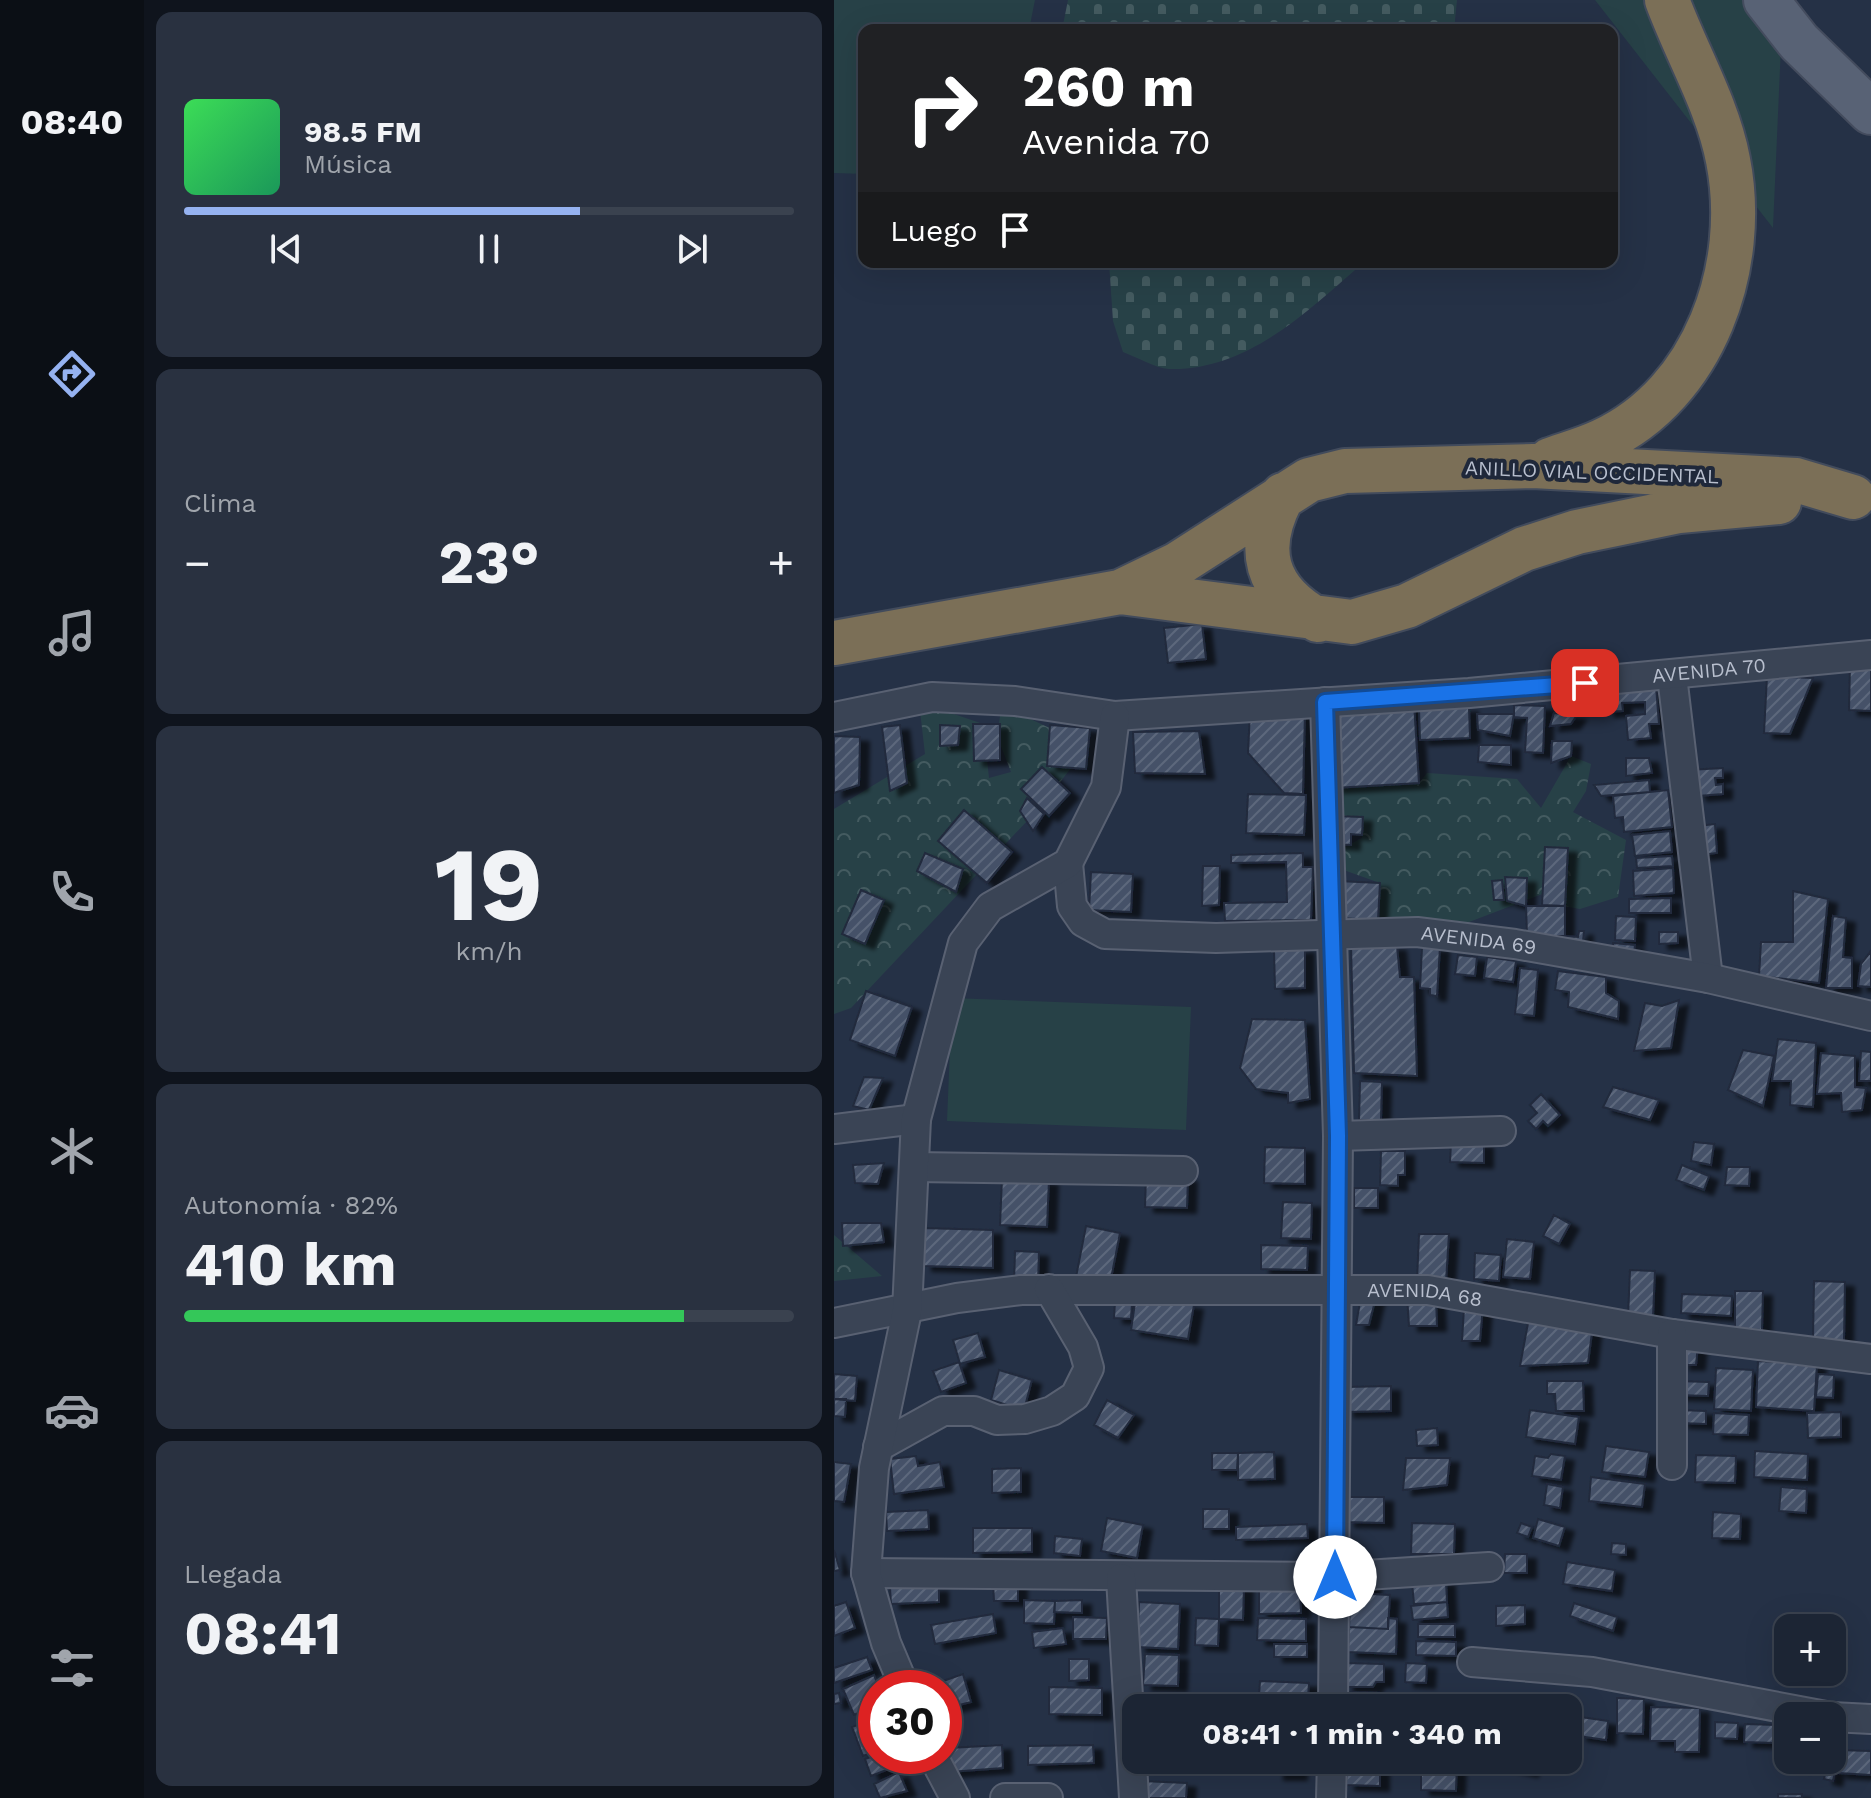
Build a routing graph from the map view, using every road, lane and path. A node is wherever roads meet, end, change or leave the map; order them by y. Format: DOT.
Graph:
graph roads {
  1 [pos="1667,0"];
  2 [pos="1766,0"];
  3 [pos="1871,112"];
  4 [pos="1533,466"];
  5 [pos="1283,495"];
  6 [pos="1862,497"];
  7 [pos="1120,592"];
  8 [pos="1318,620"];
  9 [pos="834,643"];
  10 [pos="1871,655"];
  11 [pos="1672,676"];
  12 [pos="1325,702"];
  13 [pos="1115,716"];
  14 [pos="834,717"];
  15 [pos="1068,863"];
  16 [pos="1333,934"];
  17 [pos="1708,978"];
  18 [pos="1871,1016"];
  19 [pos="916,1119"];
  20 [pos="834,1129"];
  21 [pos="1501,1131"];
  22 [pos="1338,1136"];
  23 [pos="914,1167"];
  24 [pos="1183,1171"];
  25 [pos="1335,1288"];
  26 [pos="1049,1289"];
  27 [pos="907,1311"];
  28 [pos="834,1323"];
  29 [pos="1672,1334"];
  30 [pos="1871,1359"];
  31 [pos="878,1447"];
  32 [pos="1672,1465"];
  33 [pos="1489,1567"];
  34 [pos="866,1573"];
  35 [pos="1335,1577"];
  36 [pos="1121,1578"];
  37 [pos="1472,1662"];
  38 [pos="897,1670"];
  39 [pos="1333,1694"];
  40 [pos="1774,1706"];
  41 [pos="1846,1718"];
  42 [pos="1871,1719"];
  43 [pos="942,1774"];
  44 [pos="1332,1774"];
  45 [pos="955,1798"];
  46 [pos="1005,1798"];
  47 [pos="1048,1798"];
  48 [pos="1134,1798"];
  49 [pos="1331,1798"];
  1 -- 4 [label="highway"];
  2 -- 3 [label="main road"];
  4 -- 5 [label="highway, ANILLO VIAL OCCIDENTAL"];
  4 -- 6 [label="highway, ANILLO VIAL OCCIDENTAL"];
  5 -- 7 [label="highway, ANILLO VIAL OCCIDENTAL"];
  5 -- 8 [label="highway"];
  6 -- 8 [label="highway, ANILLO VIAL OCCIDENTAL"];
  7 -- 8 [label="highway, ANILLO VIAL OCCIDENTAL"];
  7 -- 9 [label="highway, ANILLO VIAL OCCIDENTAL"];
  10 -- 11 [label="street, AVENIDA 70"];
  11 -- 12 [label="street, AVENIDA 70"];
  11 -- 17 [label="street"];
  12 -- 13 [label="street, AVENIDA 70"];
  12 -- 16 [label="street"];
  13 -- 14 [label="street, AVENIDA 70"];
  13 -- 15 [label="street"];
  15 -- 16 [label="street, AVENIDA 69"];
  15 -- 19 [label="street"];
  16 -- 17 [label="street, AVENIDA 69"];
  16 -- 22 [label="street"];
  17 -- 18 [label="street, AVENIDA 69"];
  19 -- 20 [label="street"];
  19 -- 23 [label="street"];
  21 -- 22 [label="street"];
  22 -- 25 [label="street"];
  23 -- 24 [label="street"];
  23 -- 27 [label="street"];
  25 -- 26 [label="street, AVENIDA 68"];
  25 -- 29 [label="street, AVENIDA 68"];
  25 -- 35 [label="street"];
  26 -- 27 [label="street, AVENIDA 68"];
  26 -- 31 [label="street"];
  27 -- 28 [label="street, AVENIDA 68"];
  27 -- 31 [label="street"];
  29 -- 30 [label="street, AVENIDA 68"];
  29 -- 32 [label="street"];
  31 -- 34 [label="street"];
  33 -- 35 [label="street"];
  34 -- 36 [label="street"];
  34 -- 38 [label="street"];
  35 -- 36 [label="street"];
  35 -- 39 [label="street"];
  36 -- 48 [label="street"];
  37 -- 40 [label="street"];
  41 -- 42 [label="street"];
  43 -- 45 [label="street"];
  44 -- 49 [label="street"];
  46 -- 47 [label="street"];
}
